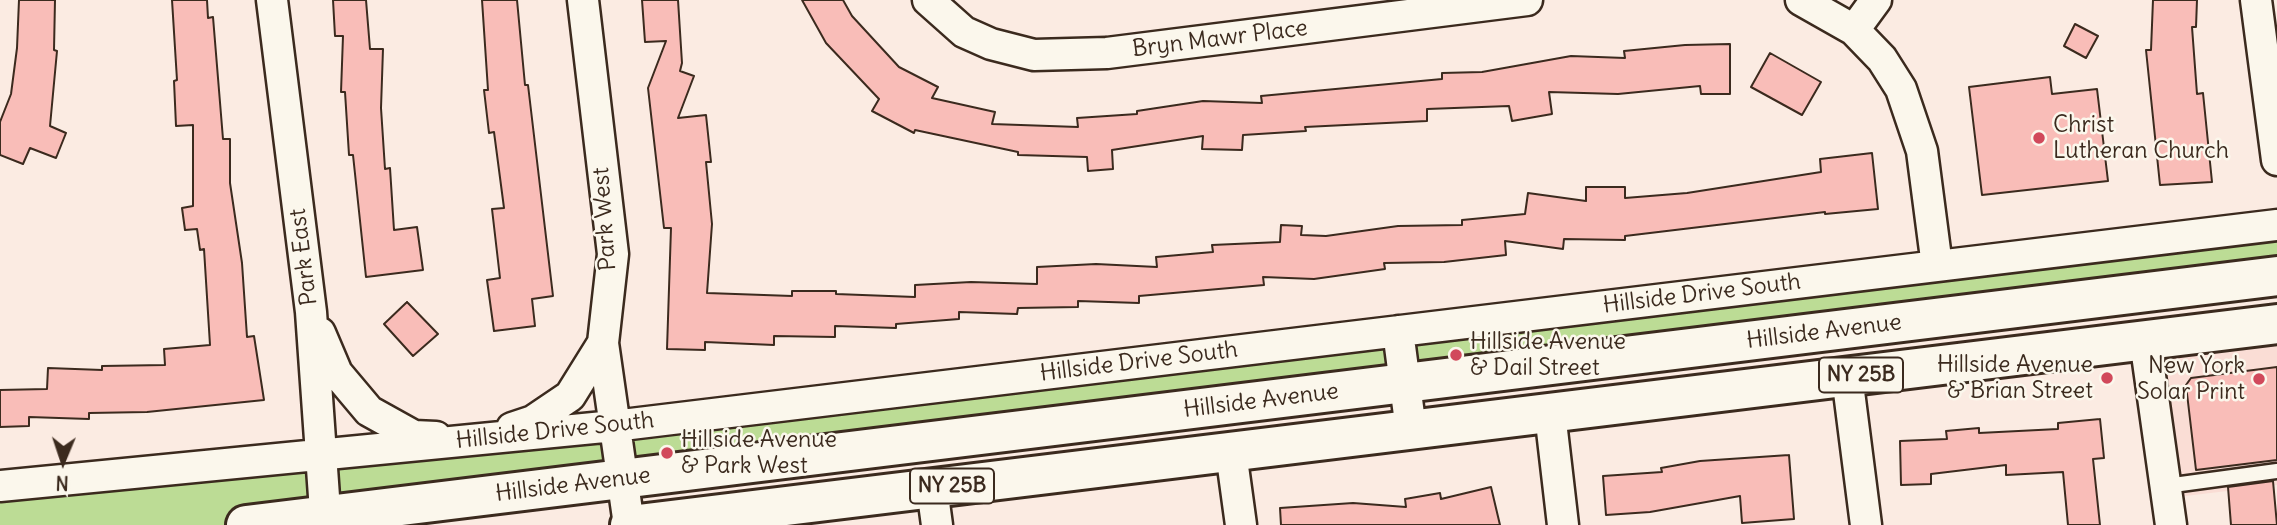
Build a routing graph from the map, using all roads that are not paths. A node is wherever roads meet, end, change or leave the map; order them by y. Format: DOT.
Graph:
graph roads {
  1 [pos="272,0"];
  2 [pos="583,0"];
  3 [pos="928,0"];
  4 [pos="1527,0"];
  5 [pos="1801,0"];
  6 [pos="1875,0"];
  7 [pos="2256,0"];
  8 [pos="1854,30"];
  9 [pos="2277,160"];
  10 [pos="2277,225"];
  11 [pos="1937,266"];
  12 [pos="2277,276"];
  13 [pos="311,312"];
  14 [pos="2277,324"];
  15 [pos="1398,331"];
  16 [pos="2146,340"];
  17 [pos="603,343"];
  18 [pos="1847,376"];
  19 [pos="1405,383"];
  20 [pos="1550,413"];
  21 [pos="614,426"];
  22 [pos="1411,430"];
  23 [pos="476,439"];
  24 [pos="1231,452"];
  25 [pos="319,455"];
  26 [pos="2277,471"];
  27 [pos="622,478"];
  28 [pos="0,486"];
  29 [pos="2166,486"];
  30 [pos="932,488"];
  31 [pos="325,520"];
  32 [pos="246,525"];
  33 [pos="629,525"];
  34 [pos="937,525"];
  35 [pos="1241,525"];
  36 [pos="1563,525"];
  37 [pos="1866,525"];
  38 [pos="2171,525"];
  1 -- 13 [label="street, Park East"];
  2 -- 17 [label="street, Park West"];
  3 -- 4 [label="street, Bryn Mawr Place"];
  5 -- 8 [label="street"];
  6 -- 8 [label="street"];
  7 -- 9 [label="street"];
  8 -- 11 [label="street"];
  10 -- 11 [label="street, Hillside Drive South"];
  11 -- 15 [label="street, Hillside Drive South"];
  12 -- 19 [label="main road, Hillside Avenue / NY 25B"];
  13 -- 23 [label="street"];
  13 -- 25 [label="street, Park East"];
  14 -- 16 [label="main road, Hillside Avenue / NY 25B"];
  15 -- 19 [label="street"];
  15 -- 21 [label="street, Hillside Drive South"];
  16 -- 18 [label="main road, Hillside Avenue / NY 25B"];
  16 -- 29 [label="street"];
  17 -- 21 [label="street, Park West"];
  17 -- 23 [label="street"];
  18 -- 20 [label="main road, Hillside Avenue / NY 25B"];
  18 -- 37 [label="street"];
  19 -- 22 [label="street"];
  19 -- 27 [label="main road, Hillside Avenue / NY 25B"];
  20 -- 22 [label="main road, Hillside Avenue / NY 25B"];
  20 -- 36 [label="street"];
  21 -- 23 [label="street, Hillside Drive South"];
  21 -- 27 [label="street, Park West"];
  22 -- 24 [label="main road, Hillside Avenue / NY 25B"];
  23 -- 25 [label="street, Hillside Drive South"];
  24 -- 30 [label="main road, Hillside Avenue / NY 25B"];
  24 -- 35 [label="street"];
  25 -- 28 [label="street, Hillside Drive South"];
  25 -- 31 [label="street, Park East"];
  26 -- 29 [label="lane"];
  27 -- 31 [label="main road, Hillside Avenue / NY 25B"];
  27 -- 33 [label="street, Park West"];
  29 -- 38 [label="street"];
  30 -- 33 [label="main road, Hillside Avenue / NY 25B"];
  30 -- 34 [label="street"];
  31 -- 32 [label="main road, Hillside Avenue / NY 25B"];
}
